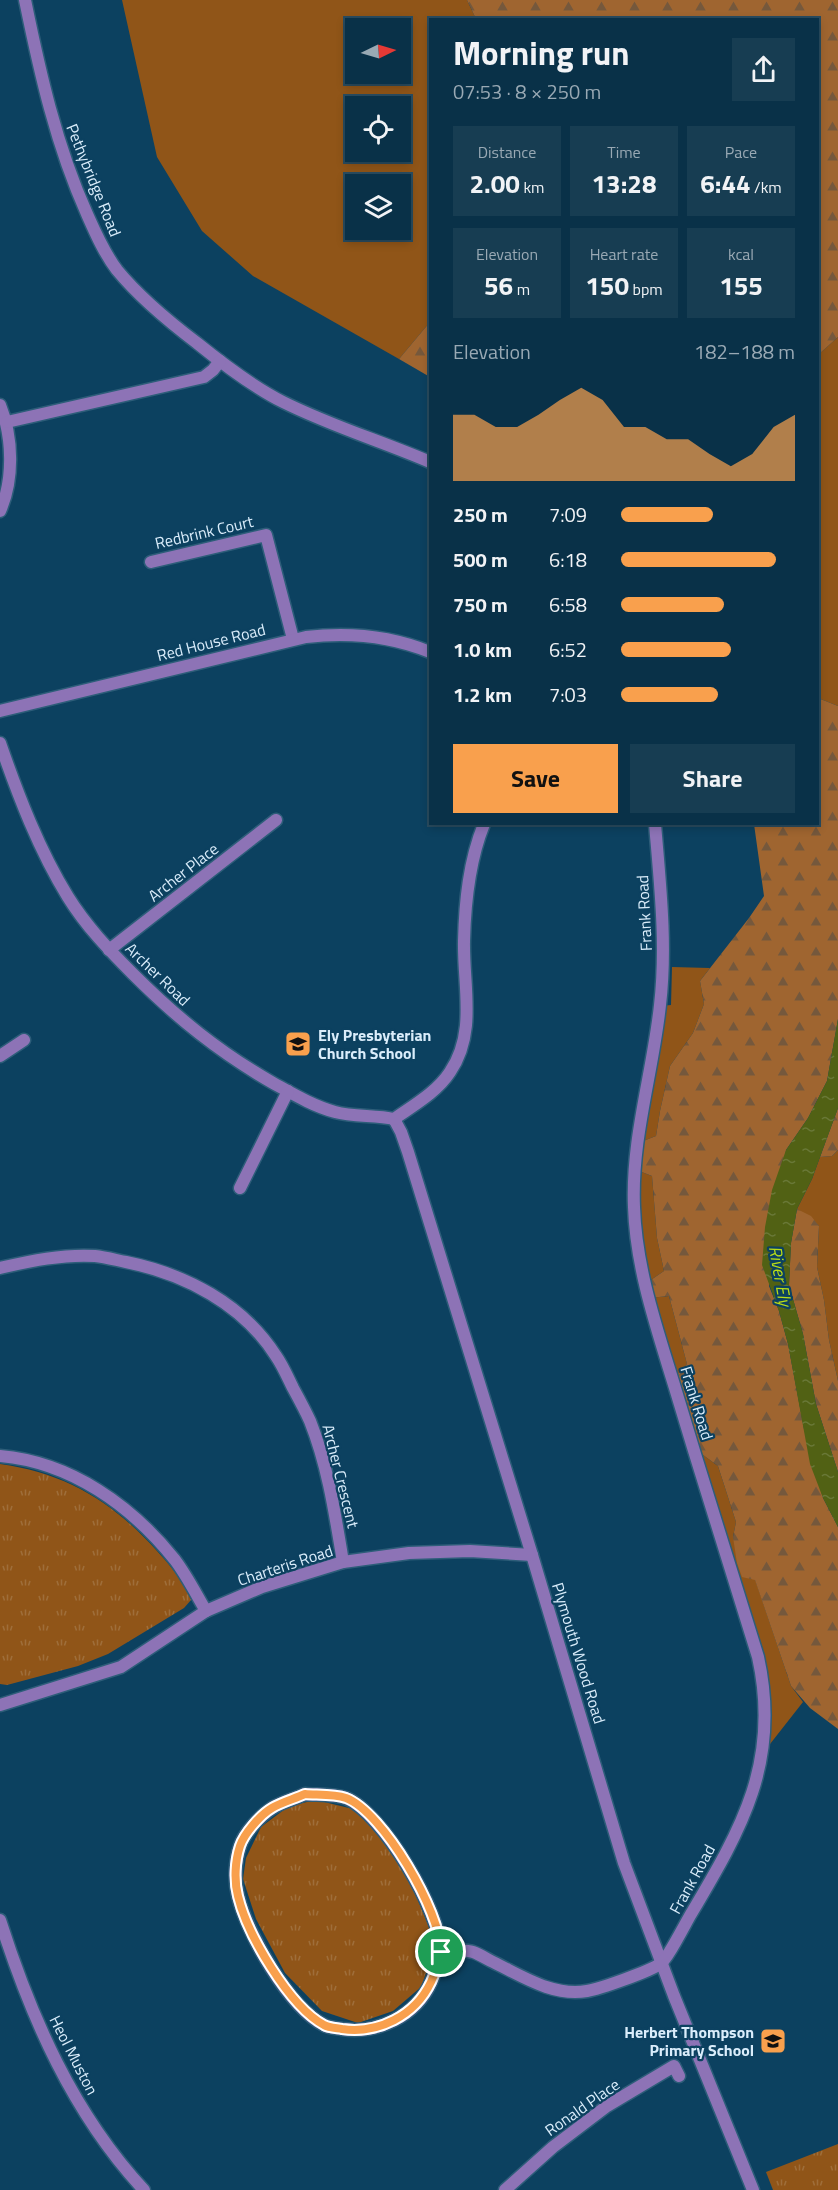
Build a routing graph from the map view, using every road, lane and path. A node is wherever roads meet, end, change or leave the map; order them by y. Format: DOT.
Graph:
graph roads {
  1 [pos="25,0"];
  2 [pos="220,362"];
  3 [pos="0,405"];
  4 [pos="7,423"];
  5 [pos="429,462"];
  6 [pos="0,511"];
  7 [pos="151,562"];
  8 [pos="293,639"];
  9 [pos="429,652"];
  10 [pos="0,711"];
  11 [pos="0,743"];
  12 [pos="276,820"];
  13 [pos="484,825"];
  14 [pos="655,825"];
  15 [pos="109,950"];
  16 [pos="24,1040"];
  17 [pos="0,1056"];
  18 [pos="288,1091"];
  19 [pos="394,1119"];
  20 [pos="240,1188"];
  21 [pos="0,1269"];
  22 [pos="0,1456"];
  23 [pos="532,1554"];
  24 [pos="343,1562"];
  25 [pos="206,1611"];
  26 [pos="0,1705"];
  27 [pos="0,1920"];
  28 [pos="441,1952"];
  29 [pos="662,1964"];
  30 [pos="679,2076"];
  31 [pos="144,2190"];
  32 [pos="505,2190"];
  33 [pos="753,2190"];
  1 -- 2 [label="street, Pethybridge Road"];
  2 -- 4 [label="street"];
  2 -- 5 [label="street, Pethybridge Road"];
  3 -- 4 [label="street"];
  4 -- 6 [label="street"];
  7 -- 8 [label="street, Redbrink Court"];
  8 -- 9 [label="street, Red House Road"];
  8 -- 10 [label="street, Red House Road"];
  11 -- 15 [label="street, Archer Road"];
  12 -- 15 [label="street, Archer Place"];
  13 -- 19 [label="street"];
  14 -- 29 [label="street, Frank Road"];
  15 -- 18 [label="street, Archer Road"];
  16 -- 17 [label="street"];
  18 -- 19 [label="street, Archer Road"];
  18 -- 20 [label="street"];
  19 -- 23 [label="street, Plymouth Wood Road"];
  21 -- 24 [label="street, Archer Crescent"];
  22 -- 25 [label="street"];
  23 -- 24 [label="street, Charteris Road"];
  23 -- 29 [label="street, Plymouth Wood Road"];
  24 -- 25 [label="street, Charteris Road"];
  25 -- 26 [label="street, Charteris Road"];
  27 -- 31 [label="street, Heol Muston"];
  28 -- 28 [label="street"];
  28 -- 29 [label="street"];
  29 -- 33 [label="street, Plymouth Wood Road"];
  30 -- 32 [label="street, Ronald Place"];
}
